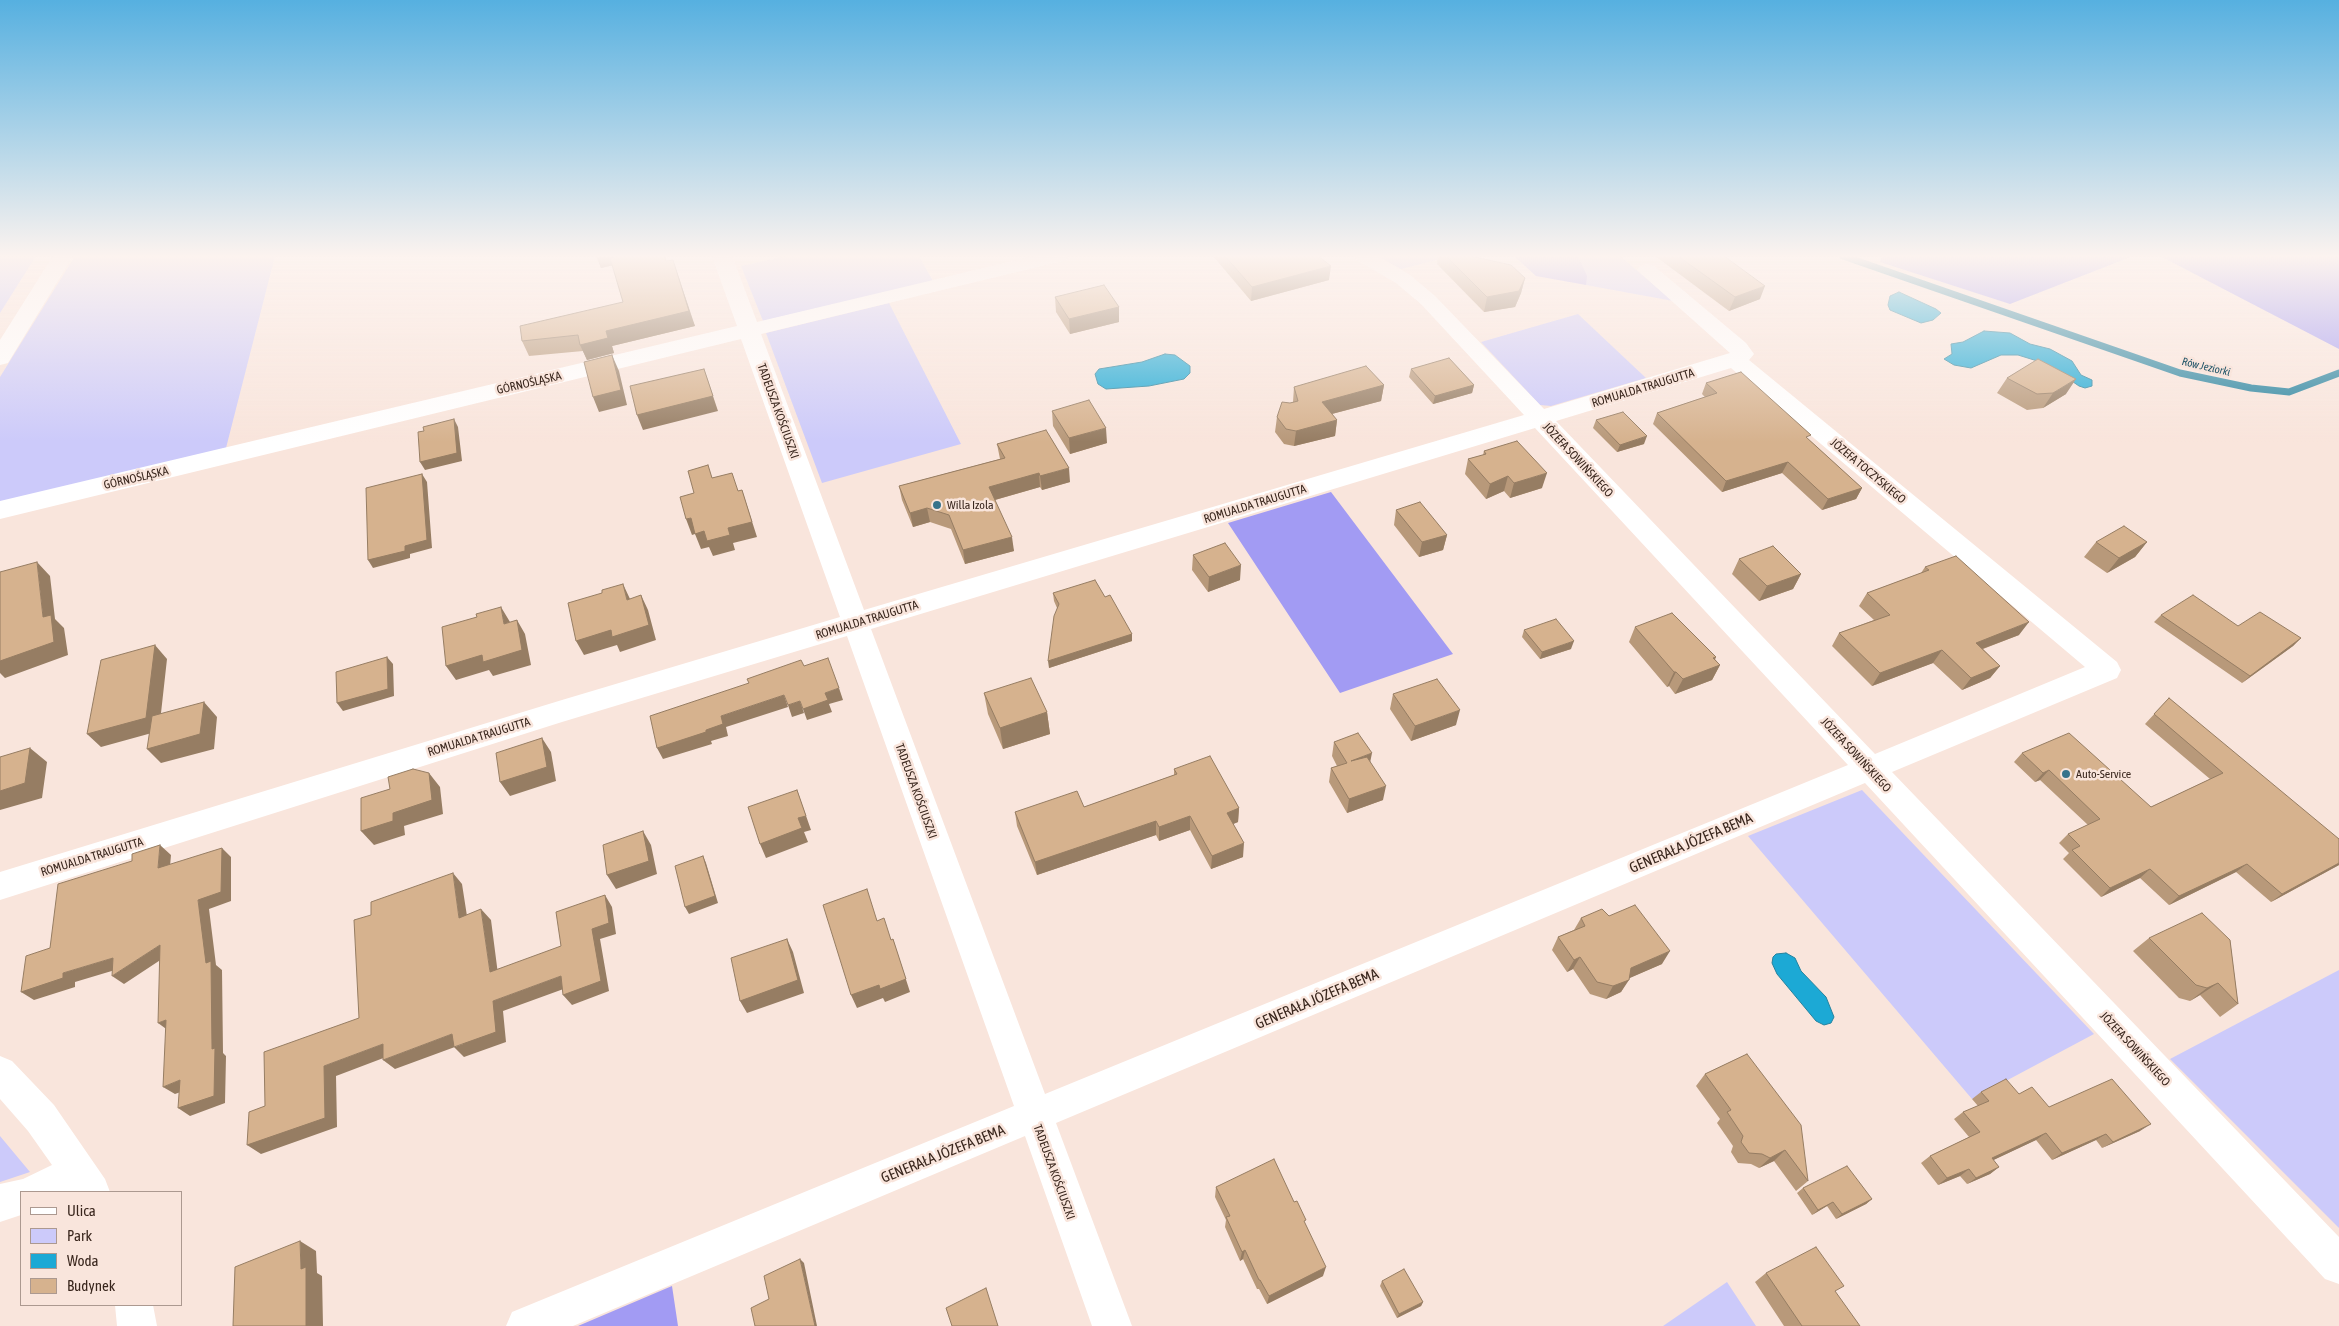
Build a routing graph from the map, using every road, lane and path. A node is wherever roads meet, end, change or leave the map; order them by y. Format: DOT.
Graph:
graph roads {
  1 [pos="25,318"];
  2 [pos="744,318"];
  3 [pos="803,318"];
  4 [pos="1445,318"];
  5 [pos="1703,318"];
  6 [pos="749,331"];
  7 [pos="0,358"];
  8 [pos="1735,360"];
  9 [pos="1539,419"];
  10 [pos="0,510"];
  11 [pos="855,624"];
  12 [pos="2107,670"];
  13 [pos="1870,769"];
  14 [pos="0,886"];
  15 [pos="0,1074"];
  16 [pos="1034,1117"];
  17 [pos="86,1182"];
  18 [pos="41,1191"];
  19 [pos="20,1197"];
  20 [pos="0,1203"];
  21 [pos="2339,1265"];
  22 [pos="134,1306"];
  23 [pos="137,1326"];
  24 [pos="526,1326"];
  25 [pos="1112,1326"];
  1 -- 7 [label="street"];
  2 -- 6 [label="street, TADEUSZA KOŚCIUSZKI"];
  3 -- 6 [label="street, GÓRNOŚLĄSKA"];
  4 -- 9 [label="street, JÓZEFA SOWIŃSKIEGO"];
  5 -- 8 [label="street"];
  6 -- 10 [label="street, GÓRNOŚLĄSKA"];
  6 -- 11 [label="street, TADEUSZA KOŚCIUSZKI"];
  8 -- 9 [label="street, ROMUALDA TRAUGUTTA"];
  8 -- 12 [label="street, JÓZEFA TOCZYSKIEGO"];
  9 -- 11 [label="street, ROMUALDA TRAUGUTTA"];
  9 -- 13 [label="street, JÓZEFA SOWIŃSKIEGO"];
  11 -- 14 [label="street, ROMUALDA TRAUGUTTA"];
  11 -- 16 [label="street, TADEUSZA KOŚCIUSZKI"];
  12 -- 13 [label="street, GENERAŁA JÓZEFA BEMA"];
  13 -- 16 [label="street, GENERAŁA JÓZEFA BEMA"];
  13 -- 21 [label="street, JÓZEFA SOWIŃSKIEGO"];
  15 -- 17 [label="street"];
  16 -- 24 [label="street, GENERAŁA JÓZEFA BEMA"];
  16 -- 25 [label="street, TADEUSZA KOŚCIUSZKI"];
  17 -- 18 [label="street"];
  19 -- 20 [label="street"];
  22 -- 23 [label="street"];
}
